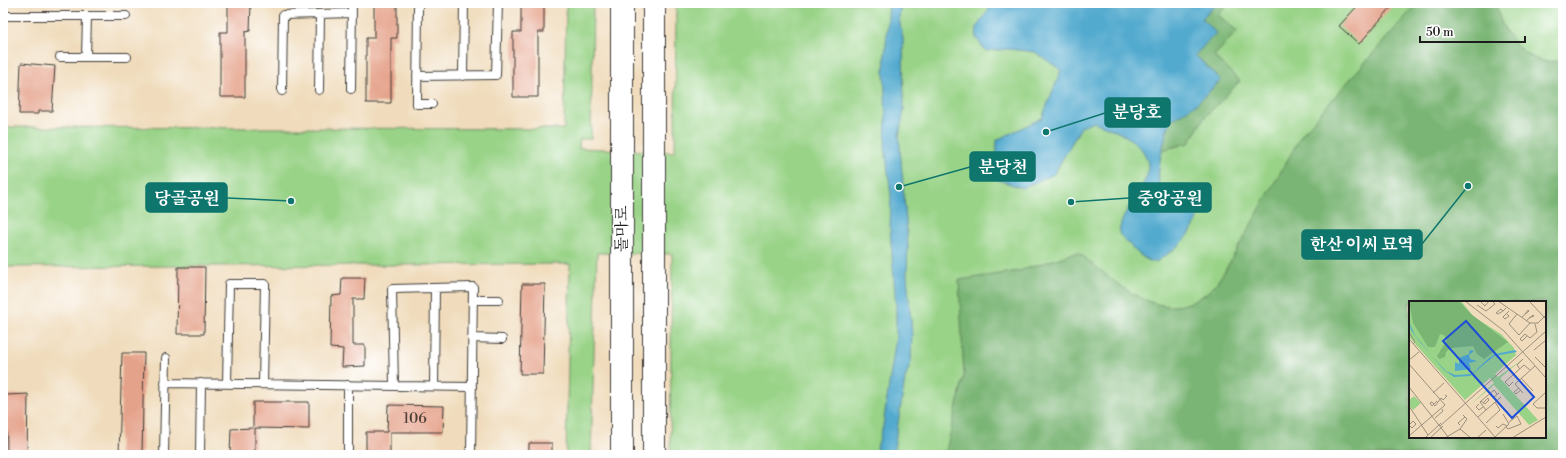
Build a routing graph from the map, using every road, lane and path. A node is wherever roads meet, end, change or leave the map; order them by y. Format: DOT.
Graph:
graph roads {
  1 [pos="352,3"];
  2 [pos="418,3"];
  3 [pos="464,3"];
  4 [pos="498,3"];
  5 [pos="622,3"];
  6 [pos="654,3"];
  7 [pos="352,13"];
  8 [pos="320,14"];
  9 [pos="3,16"];
  10 [pos="87,16"];
  11 [pos="126,16"];
  12 [pos="86,57"];
  13 [pos="127,57"];
  14 [pos="60,58"];
  15 [pos="417,76"];
  16 [pos="463,76"];
  17 [pos="351,89"];
  18 [pos="319,90"];
  19 [pos="282,91"];
  20 [pos="432,104"];
  21 [pos="435,288"];
  22 [pos="473,300"];
  23 [pos="499,300"];
  24 [pos="472,338"];
  25 [pos="502,339"];
  26 [pos="166,358"];
  27 [pos="165,383"];
  28 [pos="201,383"];
  29 [pos="227,384"];
  30 [pos="263,384"];
  31 [pos="348,385"];
  32 [pos="394,386"];
  33 [pos="434,386"];
  34 [pos="472,387"];
  35 [pos="164,455"];
  36 [pos="200,455"];
  37 [pos="348,455"];
  38 [pos="471,455"];
  39 [pos="622,455"];
  40 [pos="654,455"];
  1 -- 7 [label="lane"];
  2 -- 15 [label="lane"];
  3 -- 16 [label="lane"];
  4 -- 16 [label="lane"];
  5 -- 39 [label="main road, 돌마로"];
  6 -- 40 [label="main road, 돌마로"];
  7 -- 8 [label="lane"];
  7 -- 17 [label="lane"];
  8 -- 18 [label="lane"];
  8 -- 19 [label="lane"];
  9 -- 10 [label="lane"];
  10 -- 11 [label="lane"];
  10 -- 12 [label="lane"];
  12 -- 13 [label="lane"];
  12 -- 14 [label="lane"];
  15 -- 16 [label="lane"];
  15 -- 20 [label="lane"];
  21 -- 22 [label="lane"];
  21 -- 32 [label="lane"];
  21 -- 33 [label="lane"];
  22 -- 23 [label="lane"];
  22 -- 24 [label="lane"];
  24 -- 25 [label="lane"];
  24 -- 34 [label="lane"];
  26 -- 27 [label="lane"];
  27 -- 28 [label="lane"];
  27 -- 35 [label="lane"];
  28 -- 29 [label="lane"];
  28 -- 36 [label="lane"];
  29 -- 30 [label="lane"];
  29 -- 30 [label="lane"];
  30 -- 31 [label="lane"];
  31 -- 32 [label="lane"];
  31 -- 37 [label="lane"];
  32 -- 33 [label="lane"];
  33 -- 34 [label="lane"];
  34 -- 38 [label="lane"];
}
